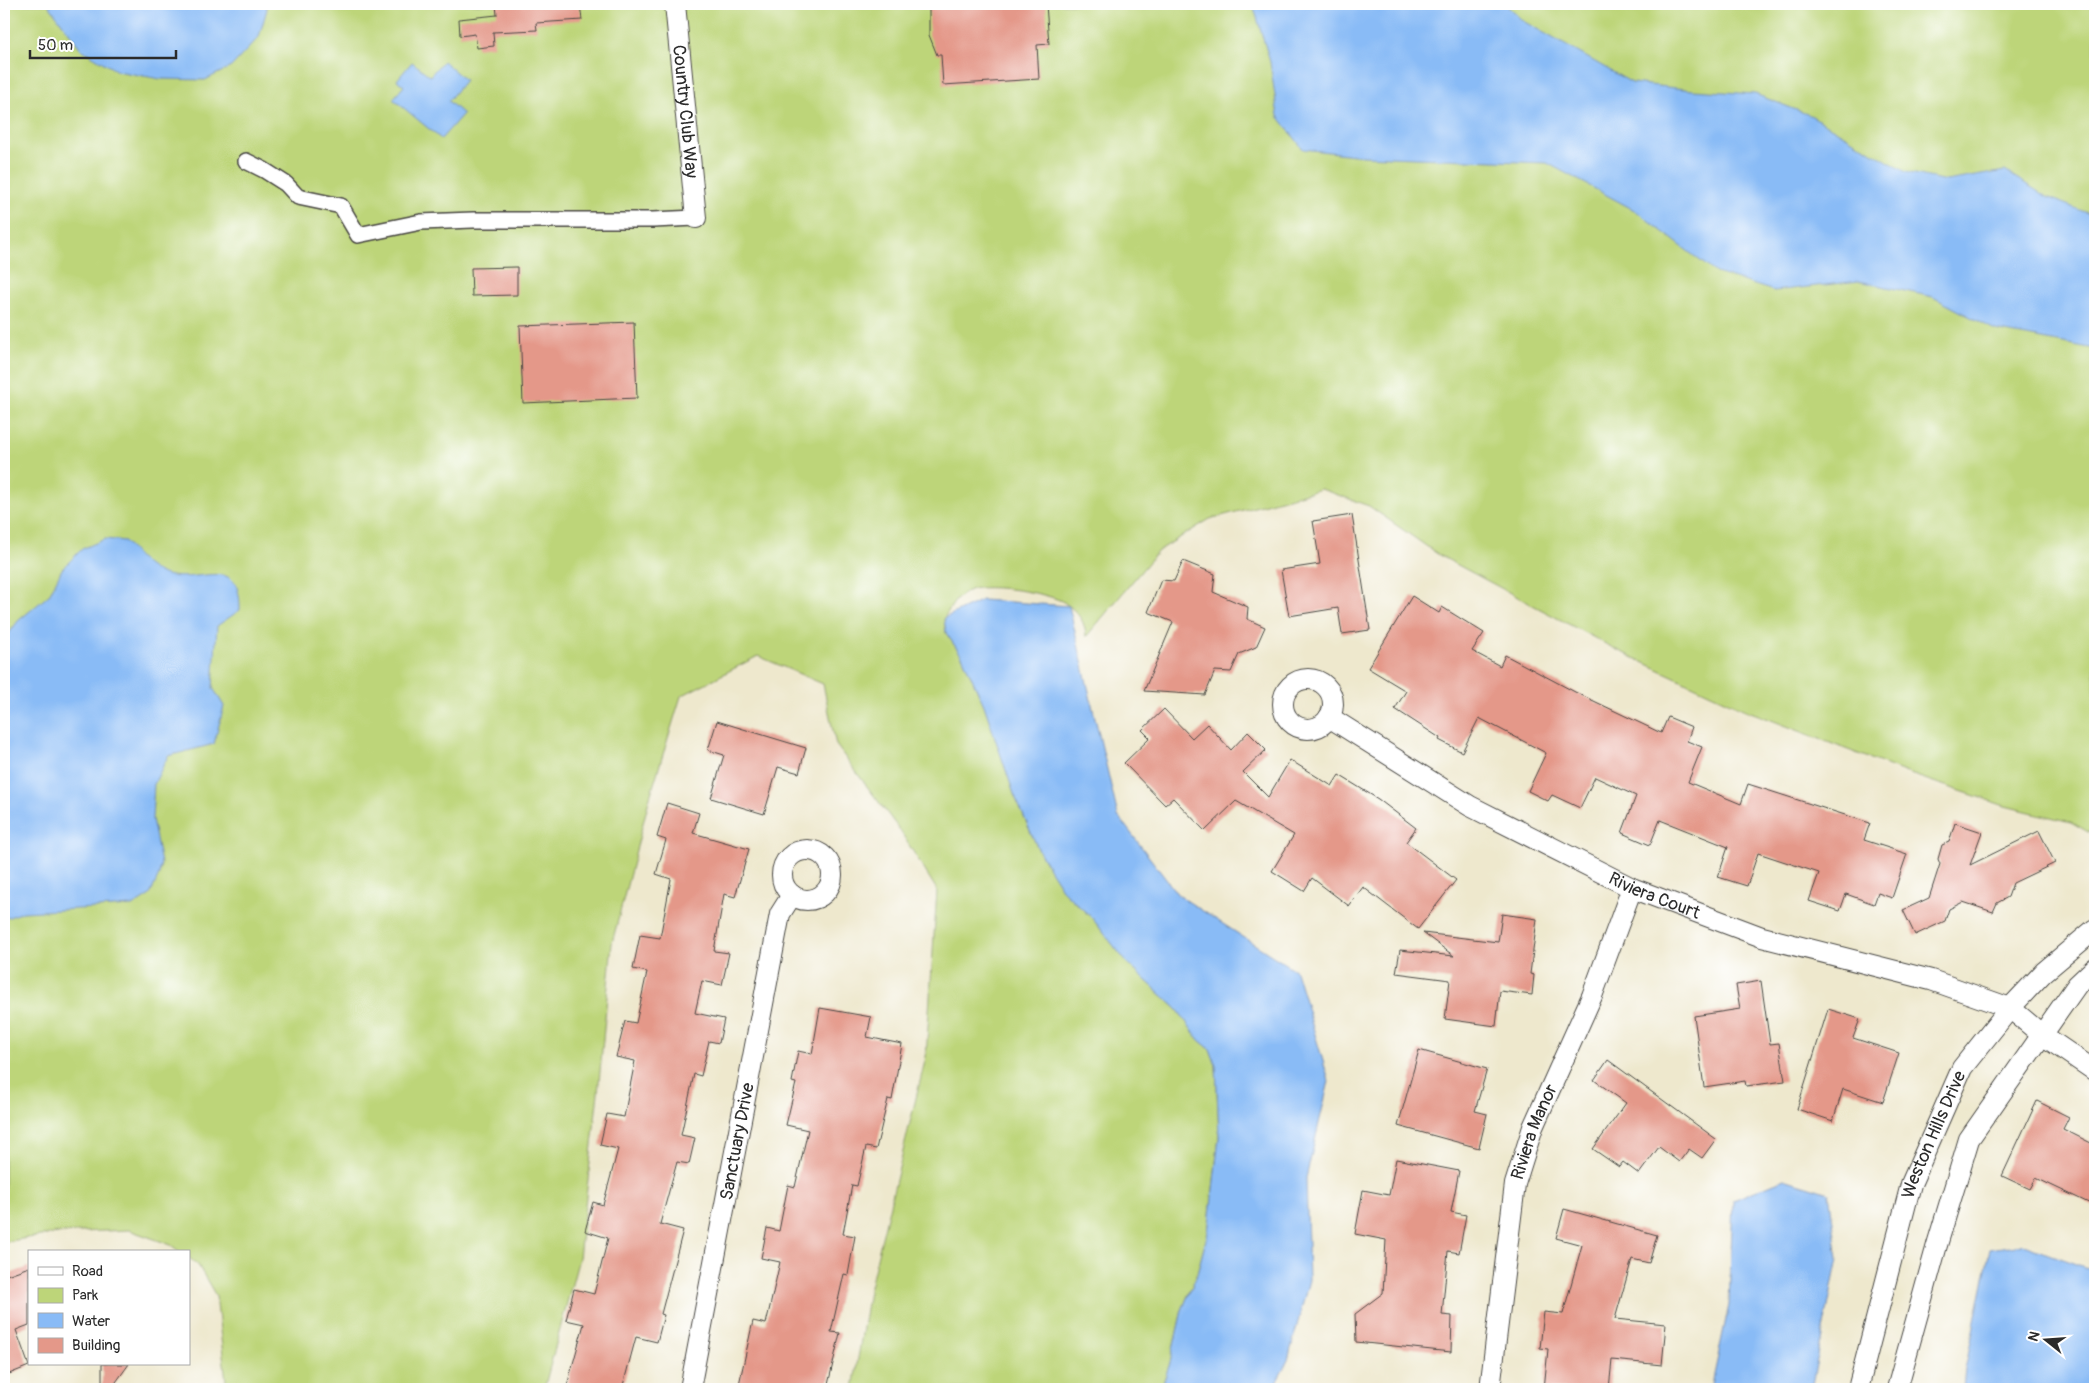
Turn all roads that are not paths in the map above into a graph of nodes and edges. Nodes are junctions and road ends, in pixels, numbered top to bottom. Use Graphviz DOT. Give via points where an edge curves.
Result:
graph roads {
  1 [pos="676,4"];
  2 [pos="246,161"];
  3 [pos="696,218"];
  4 [pos="1329,717"];
  5 [pos="1632,888"];
  6 [pos="792,895"];
  7 [pos="2095,929"];
  8 [pos="2095,968"];
  9 [pos="2010,1008"];
  10 [pos="2041,1034"];
  11 [pos="2095,1071"];
  12 [pos="690,1389"];
  13 [pos="1490,1389"];
  14 [pos="1858,1389"];
  15 [pos="1897,1389"];
  1 -- 3 [label="street, Country Club Way"];
  2 -- 3 [label="street" via="286,184 298,197 341,206 358,235 421,222"];
  4 -- 5 [label="street, Riviera Court" via="1470,806"];
  5 -- 9 [label="street, Riviera Court" via="1762,937 1931,980"];
  5 -- 13 [label="street, Riviera Manor" via="1592,996 1533,1127 1516,1184"];
  6 -- 12 [label="street, Sanctuary Drive" via="780,914"];
  7 -- 9 [label="street, Weston Hills Drive" via="2044,972"];
  8 -- 10 [label="street, Weston Hills Drive" via="2076,985"];
  9 -- 10 [label="street"];
  9 -- 14 [label="street, Weston Hills Drive" via="1962,1068 1911,1184"];
  10 -- 11 [label="street"];
  10 -- 15 [label="street, Weston Hills Drive" via="1969,1139"];
}
